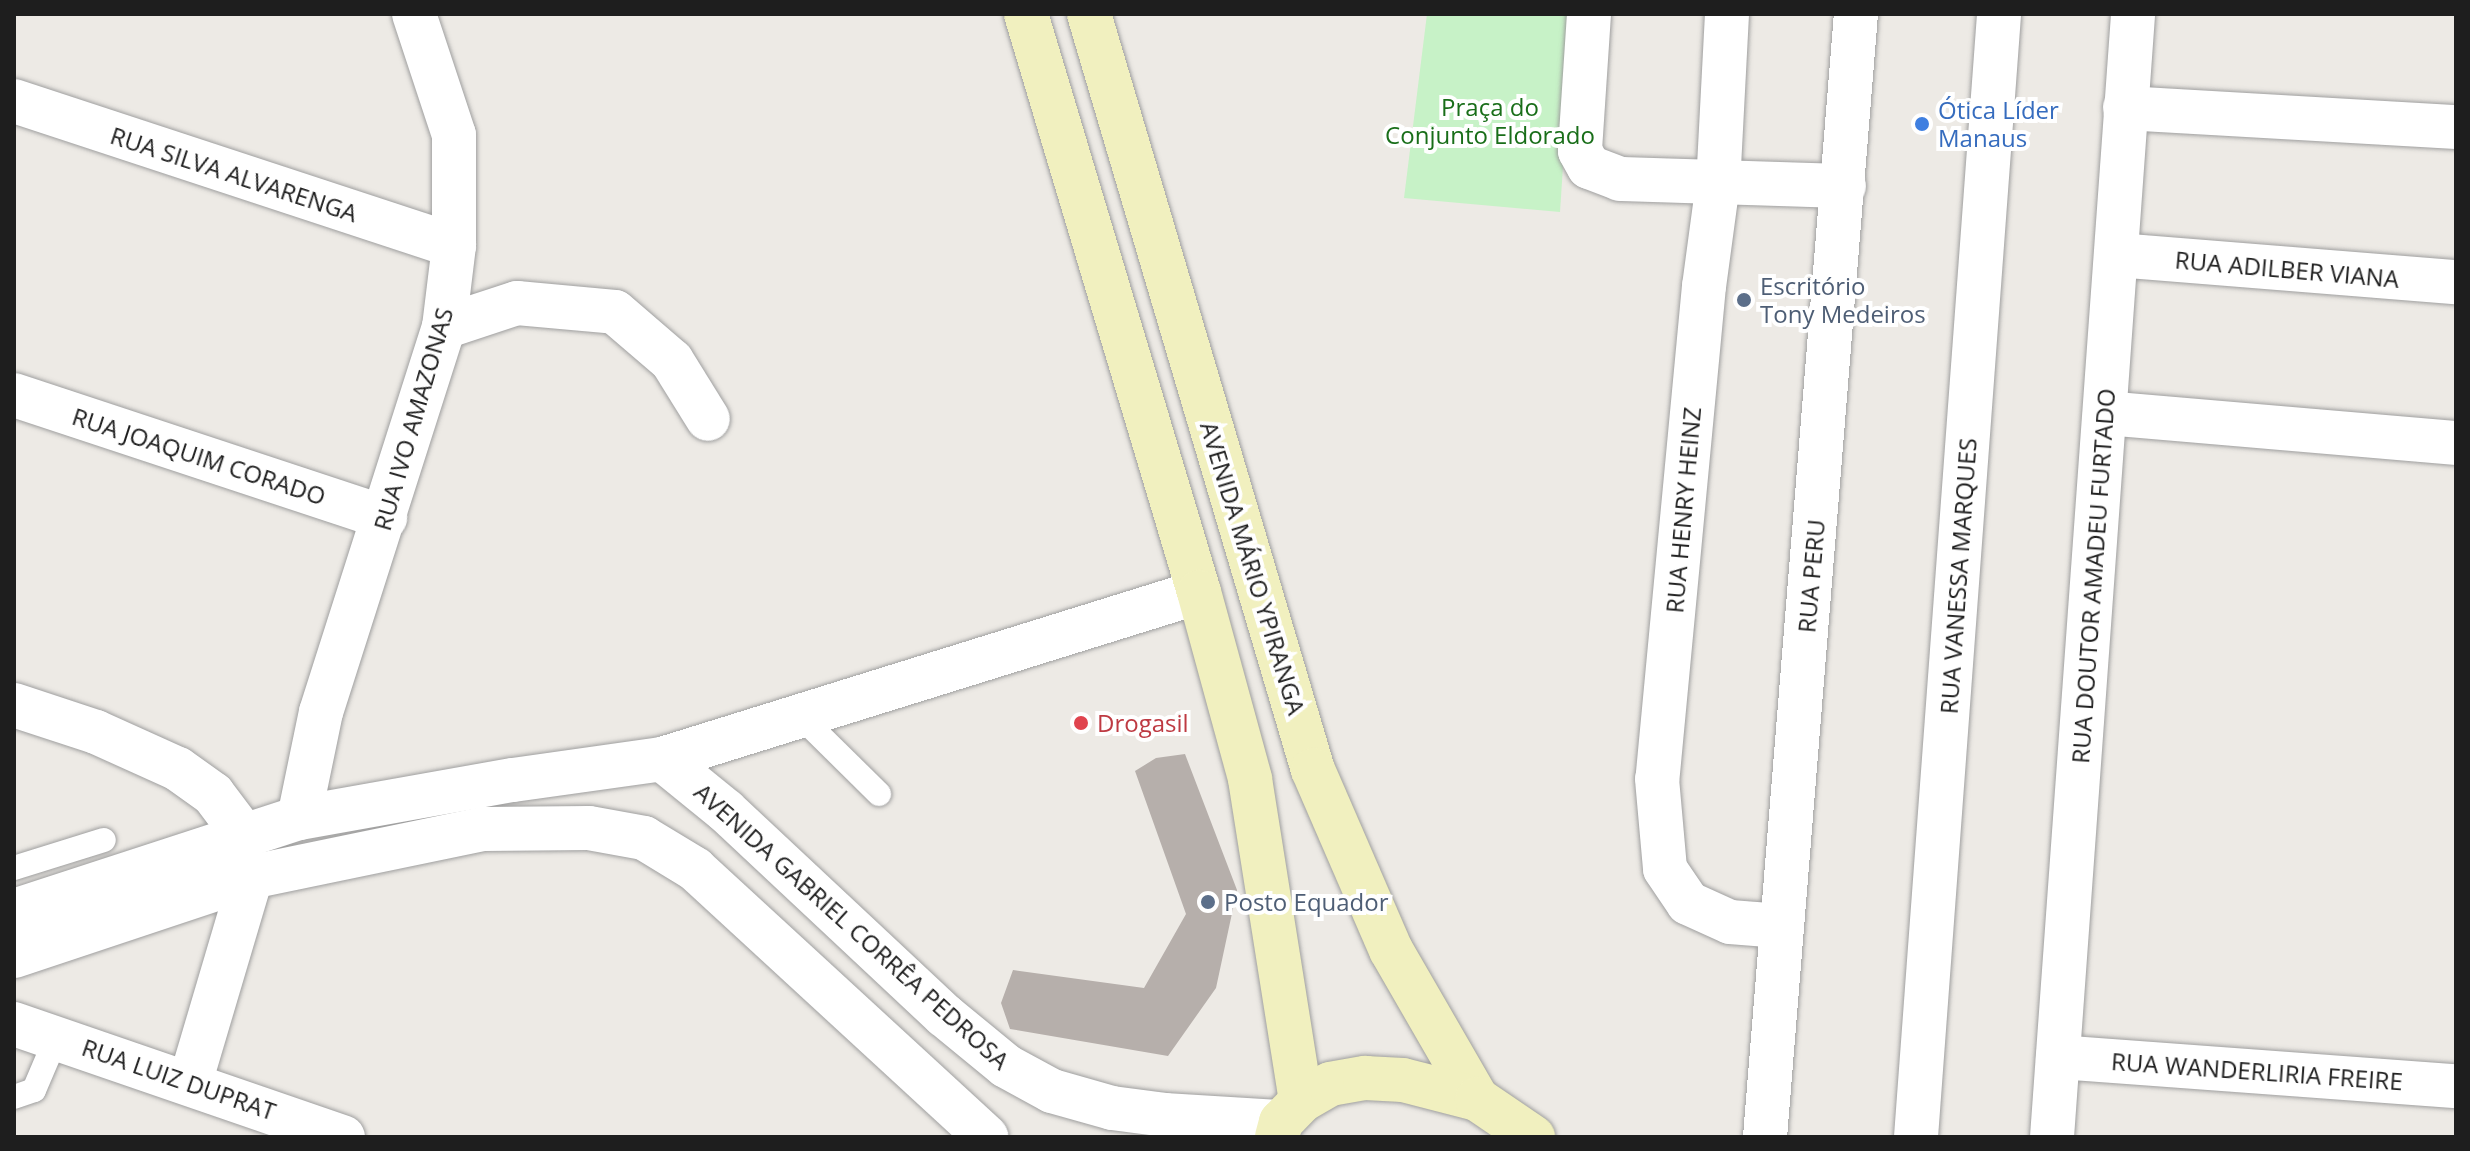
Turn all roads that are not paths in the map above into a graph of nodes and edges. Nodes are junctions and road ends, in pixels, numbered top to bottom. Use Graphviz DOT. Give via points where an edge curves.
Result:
graph roads {
  1 [pos="414,14"];
  2 [pos="1026,14"];
  3 [pos="1089,14"];
  4 [pos="1589,14"];
  5 [pos="1727,14"];
  6 [pos="1856,14"];
  7 [pos="1999,14"];
  8 [pos="2133,14"];
  9 [pos="14,101"];
  10 [pos="2125,108"];
  11 [pos="2456,127"];
  12 [pos="1718,183"];
  13 [pos="1844,186"];
  14 [pos="454,246"];
  15 [pos="2117,255"];
  16 [pos="2456,282"];
  17 [pos="444,327"];
  18 [pos="14,395"];
  19 [pos="2105,413"];
  20 [pos="708,419"];
  21 [pos="2456,443"];
  22 [pos="385,518"];
  23 [pos="1199,592"];
  24 [pos="14,705"];
  25 [pos="800,716"];
  26 [pos="662,759"];
  27 [pos="879,794"];
  28 [pos="299,818"];
  29 [pos="104,840"];
  30 [pos="247,856"];
  31 [pos="14,868"];
  32 [pos="14,911"];
  33 [pos="1781,926"];
  34 [pos="14,956"];
  35 [pos="14,1024"];
  36 [pos="57,1036"];
  37 [pos="2058,1057"];
  38 [pos="190,1083"];
  39 [pos="2456,1086"];
  40 [pos="14,1097"];
  41 [pos="1477,1099"];
  42 [pos="1286,1120"];
  43 [pos="343,1137"];
  44 [pos="986,1137"];
  45 [pos="1533,1137"];
  46 [pos="1765,1137"];
  47 [pos="1916,1137"];
  48 [pos="2052,1137"];
  1 -- 14 [label="street, RUA IVO AMAZONAS" via="454,135"];
  2 -- 23 [label="main road"];
  3 -- 41 [label="main road, AVENIDA MÁRIO YPIRANGA" via="1313,770 1391,950"];
  4 -- 12 [label="street" via="1580,151 1589,167 1620,179"];
  5 -- 12 [label="street, RUA HENRY HEINZ"];
  6 -- 13 [label="street, RUA PERU"];
  7 -- 47 [label="street, RUA VANESSA MARQUES"];
  8 -- 10 [label="street, RUA DOUTOR AMADEU FURTADO"];
  9 -- 14 [label="street, RUA SILVA ALVARENGA"];
  10 -- 11 [label="street"];
  10 -- 15 [label="street, RUA DOUTOR AMADEU FURTADO"];
  12 -- 13 [label="street"];
  12 -- 33 [label="street, RUA HENRY HEINZ" via="1657,779 1665,869 1688,903 1730,922"];
  13 -- 33 [label="street, RUA PERU"];
  14 -- 17 [label="street, RUA IVO AMAZONAS"];
  15 -- 16 [label="street, RUA ADILBER VIANA"];
  15 -- 19 [label="street, RUA DOUTOR AMADEU FURTADO"];
  17 -- 20 [label="street" via="517,303 615,312 672,361"];
  17 -- 22 [label="street, RUA IVO AMAZONAS"];
  18 -- 22 [label="street, RUA JOAQUIM CORADO"];
  19 -- 21 [label="street"];
  19 -- 37 [label="street, RUA DOUTOR AMADEU FURTADO"];
  22 -- 28 [label="street, RUA IVO AMAZONAS" via="321,712"];
  23 -- 25 [label="street, AVENIDA GABRIEL CORRÊA PEDROSA"];
  23 -- 42 [label="main road" via="1250,779"];
  24 -- 30 [label="street" via="96,732 178,769 213,794"];
  25 -- 26 [label="street, AVENIDA GABRIEL CORRÊA PEDROSA"];
  25 -- 27 [label="lane"];
  26 -- 28 [label="street, AVENIDA GABRIEL CORRÊA PEDROSA"];
  26 -- 42 [label="street, AVENIDA GABRIEL CORRÊA PEDROSA" via="1006,1066 1052,1091 1112,1108"];
  28 -- 30 [label="street, AVENIDA GABRIEL CORRÊA PEDROSA"];
  29 -- 31 [label="lane"];
  30 -- 32 [label="street, AVENIDA GABRIEL CORRÊA PEDROSA"];
  30 -- 34 [label="street, AVENIDA GABRIEL CORRÊA PEDROSA"];
  30 -- 38 [label="street"];
  30 -- 44 [label="street, AVENIDA GABRIEL CORRÊA PEDROSA" via="483,829 589,828 644,838 695,869"];
  33 -- 46 [label="street, RUA PERU"];
  35 -- 36 [label="street, RUA LUIZ DUPRAT"];
  36 -- 38 [label="street, RUA LUIZ DUPRAT"];
  36 -- 40 [label="lane" via="34,1090"];
  37 -- 39 [label="street, RUA WANDERLIRIA FREIRE"];
  37 -- 48 [label="street, RUA DOUTOR AMADEU FURTADO"];
  38 -- 43 [label="street, RUA LUIZ DUPRAT"];
  41 -- 42 [label="main road" via="1403,1080 1365,1078 1330,1084"];
  41 -- 45 [label="main road"];
}
